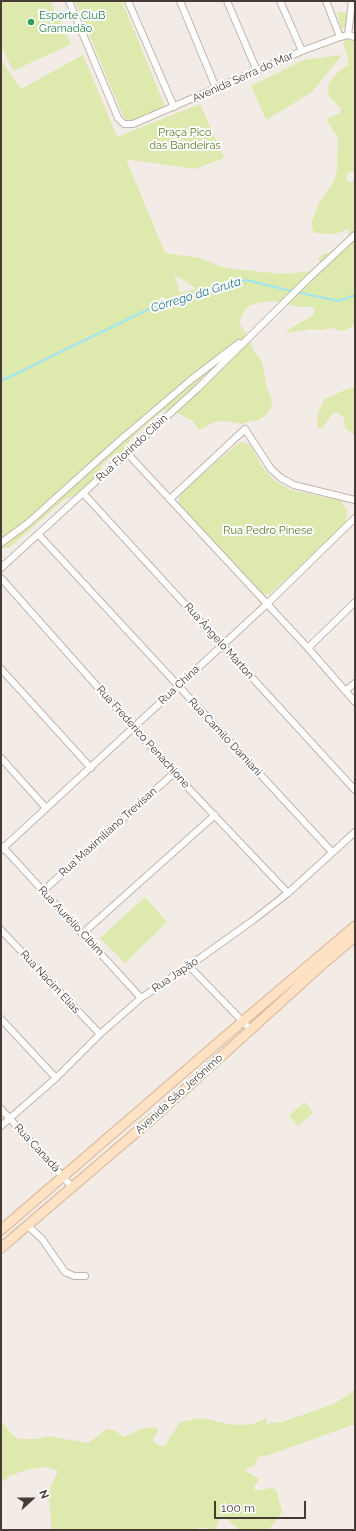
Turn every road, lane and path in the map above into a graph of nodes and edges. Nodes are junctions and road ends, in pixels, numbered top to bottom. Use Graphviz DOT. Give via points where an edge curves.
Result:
graph roads {
  1 [pos="69,1"];
  2 [pos="128,1"];
  3 [pos="180,1"];
  4 [pos="227,1"];
  5 [pos="280,1"];
  6 [pos="326,1"];
  7 [pos="352,1"];
  8 [pos="352,36"];
  9 [pos="340,37"];
  10 [pos="302,51"];
  11 [pos="257,71"];
  12 [pos="216,88"];
  13 [pos="174,107"];
  14 [pos="355,235"];
  15 [pos="261,327"];
  16 [pos="127,453"];
  17 [pos="83,493"];
  18 [pos="170,499"];
  19 [pos="355,500"];
  20 [pos="355,518"];
  21 [pos="38,534"];
  22 [pos="1,543"];
  23 [pos="1,568"];
  24 [pos="1,578"];
  25 [pos="355,602"];
  26 [pos="267,604"];
  27 [pos="222,645"];
  28 [pos="308,648"];
  29 [pos="1,669"];
  30 [pos="355,683"];
  31 [pos="178,686"];
  32 [pos="346,691"];
  33 [pos="355,702"];
  34 [pos="134,728"];
  35 [pos="1,758"];
  36 [pos="91,768"];
  37 [pos="174,773"];
  38 [pos="355,790"];
  39 [pos="46,808"];
  40 [pos="215,815"];
  41 [pos="355,832"];
  42 [pos="2,848"];
  43 [pos="332,852"];
  44 [pos="43,891"];
  45 [pos="288,893"];
  46 [pos="355,926"];
  47 [pos="1,930"];
  48 [pos="83,933"];
  49 [pos="355,937"];
  50 [pos="189,966"];
  51 [pos="142,998"];
  52 [pos="1,1019"];
  53 [pos="244,1021"];
  54 [pos="250,1029"];
  55 [pos="100,1034"];
  56 [pos="56,1078"];
  57 [pos="1,1109"];
  58 [pos="9,1119"];
  59 [pos="1,1126"];
  60 [pos="63,1177"];
  61 [pos="72,1187"];
  62 [pos="27,1225"];
  63 [pos="1,1230"];
  64 [pos="1,1248"];
  65 [pos="85,1276"];
  1 -- 13 [label="street, Avenida Serra do Mar" via="118,118 124,124 133,124"];
  2 -- 13 [label="street"];
  3 -- 12 [label="street"];
  4 -- 11 [label="street"];
  5 -- 10 [label="street"];
  6 -- 9 [label="street"];
  7 -- 8 [label="street"];
  8 -- 9 [label="street, Avenida Serra do Mar"];
  9 -- 10 [label="street, Avenida Serra do Mar"];
  10 -- 11 [label="street, Avenida Serra do Mar"];
  11 -- 12 [label="street, Avenida Serra do Mar"];
  12 -- 13 [label="street, Avenida Serra do Mar"];
  14 -- 15 [label="street, Rua Florindo Cibin"];
  15 -- 16 [label="street, Rua Florindo Cibin"];
  15 -- 22 [label="street, Rua Florindo Cibin" via="192,379 28,523"];
  16 -- 17 [label="street, Rua Florindo Cibin"];
  16 -- 18 [label="street"];
  17 -- 21 [label="street, Rua Florindo Cibin"];
  17 -- 27 [label="street, Rua Ângelo Marton"];
  18 -- 19 [label="street" via="245,429 271,469 281,478 294,485"];
  18 -- 26 [label="street"];
  20 -- 26 [label="street, Rua China"];
  21 -- 23 [label="street, Rua Florindo Cibin"];
  21 -- 31 [label="street, Rua Camilo Damiani"];
  24 -- 34 [label="street, Rua Frederico Penachione"];
  25 -- 28 [label="street"];
  26 -- 27 [label="street, Rua China"];
  26 -- 28 [label="street"];
  27 -- 31 [label="street, Rua China"];
  27 -- 38 [label="street, Rua Ângelo Marton"];
  28 -- 32 [label="street"];
  29 -- 36 [label="street"];
  30 -- 32 [label="street"];
  31 -- 34 [label="street, Rua China"];
  31 -- 43 [label="street, Rua Camilo Damiani"];
  32 -- 33 [label="street"];
  34 -- 36 [label="street, Rua China"];
  34 -- 37 [label="street, Rua Frederico Penachione"];
  35 -- 39 [label="street"];
  36 -- 39 [label="street, Rua China"];
  37 -- 40 [label="street, Rua Frederico Penachione"];
  37 -- 44 [label="street, Rua Maximiliano Trevisan"];
  39 -- 42 [label="street, Rua China"];
  40 -- 45 [label="street, Rua Frederico Penachione"];
  40 -- 48 [label="street"];
  41 -- 43 [label="street, Rua Japão"];
  42 -- 44 [label="street, Rua Aurélio Cibim"];
  43 -- 45 [label="street, Rua Japão"];
  44 -- 48 [label="street, Rua Aurélio Cibim"];
  45 -- 50 [label="street, Rua Japão"];
  46 -- 53 [label="street, Avenida São Jerônimo"];
  47 -- 55 [label="street, Rua Nacim Elias"];
  48 -- 51 [label="street, Rua Aurélio Cibim"];
  49 -- 54 [label="street, Avenida São Jerônimo"];
  50 -- 51 [label="street, Rua Japão"];
  50 -- 53 [label="street"];
  51 -- 55 [label="street, Rua Japão"];
  52 -- 56 [label="street"];
  53 -- 54 [label="street"];
  53 -- 60 [label="street, Avenida São Jerônimo"];
  54 -- 61 [label="street, Avenida São Jerônimo" via="160,1112"];
  55 -- 56 [label="street, Rua Japão"];
  56 -- 58 [label="street, Rua Japão"];
  57 -- 58 [label="street, Rua Canadá"];
  58 -- 59 [label="street, Rua Japão"];
  58 -- 60 [label="street, Rua Canadá"];
  60 -- 61 [label="street, Rua Canadá"];
  60 -- 63 [label="street, Avenida São Jerônimo"];
  61 -- 62 [label="street, Avenida São Jerônimo"];
  62 -- 64 [label="street, Avenida São Jerônimo"];
  62 -- 65 [label="street" via="42,1239 65,1272 74,1276"];
}
